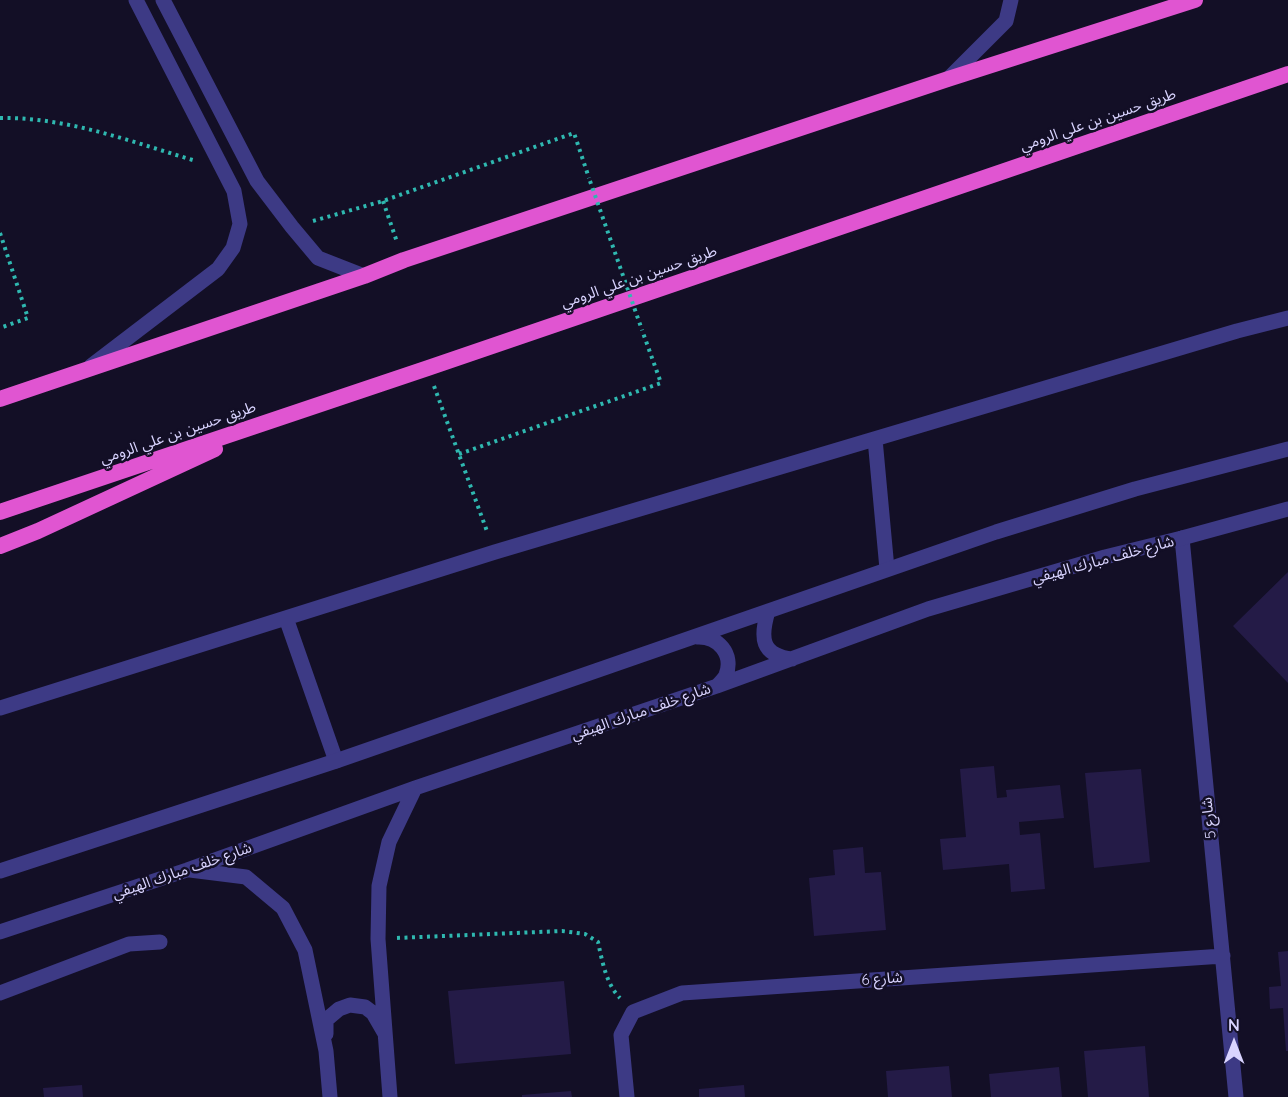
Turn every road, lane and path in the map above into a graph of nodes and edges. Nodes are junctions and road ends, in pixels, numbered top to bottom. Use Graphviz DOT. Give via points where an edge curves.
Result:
graph roads {
  1 [pos="136,0"];
  2 [pos="163,0"];
  3 [pos="1011,0"];
  4 [pos="1182,1"];
  5 [pos="1288,75"];
  6 [pos="948,79"];
  7 [pos="0,118"];
  8 [pos="223,169"];
  9 [pos="383,201"];
  10 [pos="292,227"];
  11 [pos="0,234"];
  12 [pos="404,260"];
  13 [pos="364,276"];
  14 [pos="1288,318"];
  15 [pos="0,328"];
  16 [pos="428,368"];
  17 [pos="85,371"];
  18 [pos="0,399"];
  19 [pos="298,411"];
  20 [pos="874,439"];
  21 [pos="1288,449"];
  22 [pos="459,454"];
  23 [pos="1288,509"];
  24 [pos="0,512"];
  25 [pos="1182,538"];
  26 [pos="0,546"];
  27 [pos="495,552"];
  28 [pos="887,569"];
  29 [pos="768,611"];
  30 [pos="286,618"];
  31 [pos="693,637"];
  32 [pos="792,659"];
  33 [pos="717,686"];
  34 [pos="0,708"];
  35 [pos="336,761"];
  36 [pos="415,788"];
  37 [pos="187,870"];
  38 [pos="0,871"];
  39 [pos="0,932"];
  40 [pos="378,939"];
  41 [pos="160,942"];
  42 [pos="1222,956"];
  43 [pos="0,993"];
  44 [pos="633,1012"];
  45 [pos="386,1035"];
  46 [pos="326,1051"];
  47 [pos="330,1097"];
  48 [pos="390,1097"];
  49 [pos="627,1097"];
  50 [pos="1236,1097"];
  1 -- 8 [label="street"];
  2 -- 10 [label="street" via="257,181"];
  3 -- 6 [label="street" via="1006,21"];
  4 -- 6 [label="highway"];
  5 -- 16 [label="highway, طريق حسين بن علي الرومي"];
  6 -- 12 [label="highway"];
  7 -- 8 [label="path" via="77,126"];
  8 -- 17 [label="street" via="234,191 240,224 233,248 218,269"];
  9 -- 10 [label="path"];
  9 -- 12 [label="path"];
  9 -- 22 [label="path, bridge" via="574,133 661,383"];
  10 -- 13 [label="street" via="318,258"];
  11 -- 15 [label="path" via="28,318"];
  12 -- 13 [label="highway"];
  13 -- 17 [label="highway"];
  14 -- 20 [label="street"];
  16 -- 19 [label="highway, طريق حسين بن علي الرومي"];
  16 -- 22 [label="path"];
  17 -- 18 [label="highway"];
  19 -- 24 [label="highway, طريق حسين بن علي الرومي"];
  19 -- 26 [label="highway"];
  20 -- 27 [label="street"];
  20 -- 28 [label="street"];
  21 -- 28 [label="street" via="1135,489"];
  22 -- 27 [label="path"];
  23 -- 25 [label="street, شارع خلف مبارك الهيفي"];
  25 -- 32 [label="street, شارع خلف مبارك الهيفي" via="928,609"];
  25 -- 42 [label="street, شارع 5"];
  27 -- 30 [label="street"];
  28 -- 29 [label="street"];
  29 -- 31 [label="street"];
  29 -- 32 [label="street" via="763,638 768,650 779,658"];
  30 -- 34 [label="street"];
  30 -- 35 [label="street"];
  31 -- 33 [label="street" via="717,642 726,652 726,676"];
  31 -- 35 [label="street"];
  32 -- 33 [label="street, شارع خلف مبارك الهيفي"];
  33 -- 36 [label="street, شارع خلف مبارك الهيفي"];
  35 -- 38 [label="street"];
  36 -- 37 [label="street, شارع خلف مبارك الهيفي"];
  36 -- 40 [label="street" via="389,842 379,886"];
  37 -- 39 [label="street, شارع خلف مبارك الهيفي"];
  37 -- 46 [label="street" via="246,877 283,908 305,950"];
  40 -- 44 [label="path" via="562,931 585,934 598,942 615,993"];
  40 -- 45 [label="street"];
  41 -- 43 [label="street" via="129,944"];
  42 -- 44 [label="street, شارع 6" via="682,993"];
  42 -- 50 [label="street, شارع 5"];
  44 -- 49 [label="street" via="621,1035"];
  45 -- 46 [label="street" via="373,1013 365,1007 350,1005 326,1020"];
  45 -- 48 [label="street"];
  46 -- 47 [label="street"];
}
